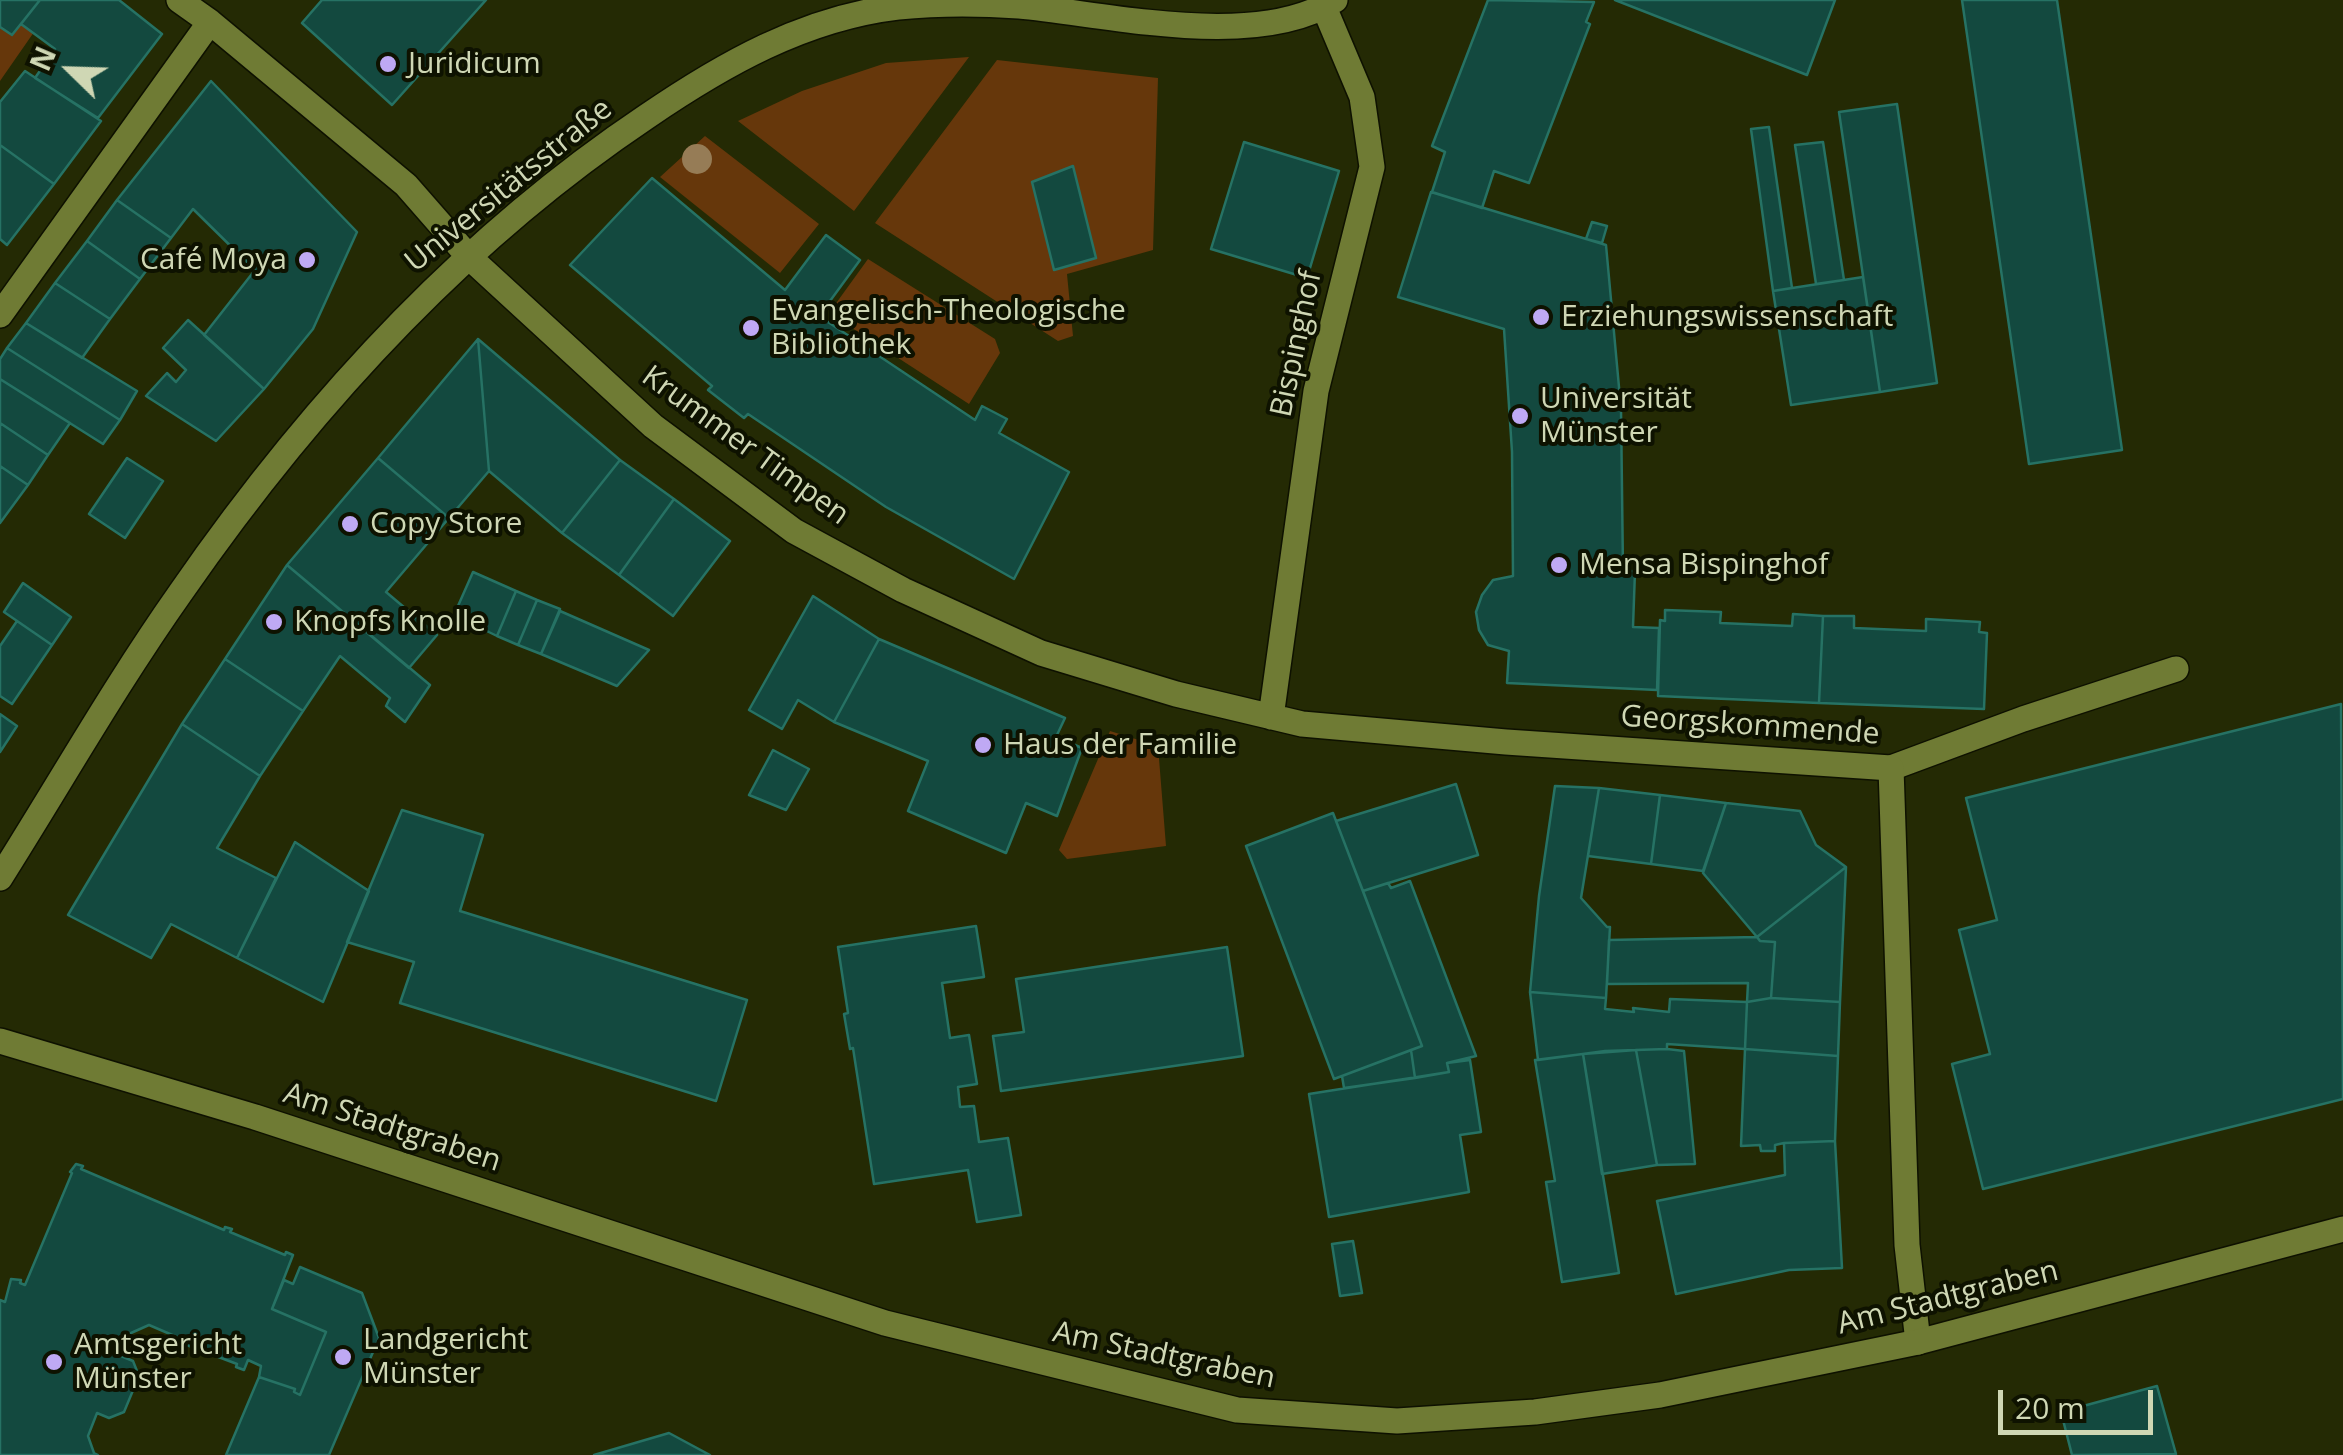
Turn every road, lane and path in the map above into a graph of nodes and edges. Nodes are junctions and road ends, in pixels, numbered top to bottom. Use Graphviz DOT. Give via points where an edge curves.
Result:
graph roads {
  1 [pos="178,0"];
  2 [pos="1329,4"];
  3 [pos="210,22"];
  4 [pos="469,257"];
  5 [pos="0,315"];
  6 [pos="2176,670"];
  7 [pos="1271,717"];
  8 [pos="1892,768"];
  9 [pos="0,878"];
  10 [pos="0,1042"];
  11 [pos="2343,1230"];
  12 [pos="1918,1342"];
  1 -- 3 [label="street, Krummer Timpen"];
  2 -- 4 [label="street, Universitätsstraße" via="1274,22 1215,27 936,3 874,10 806,29 757,49 594,151"];
  2 -- 7 [label="street, Bispinghof" via="1362,97 1372,167 1316,390"];
  3 -- 4 [label="street, Krummer Timpen" via="406,185"];
  3 -- 5 [label="street"];
  4 -- 7 [label="street, Krummer Timpen" via="654,426 794,531 903,590 1042,652"];
  4 -- 9 [label="street, Universitätsstraße" via="338,392 204,560"];
  6 -- 8 [label="street"];
  7 -- 8 [label="street, Georgskommende" via="1487,740"];
  8 -- 12 [label="street, Georgskommende" via="1907,1245"];
  10 -- 12 [label="street, Am Stadtgraben" via="255,1117 886,1324 1237,1410 1397,1421 1535,1412 1660,1396"];
  11 -- 12 [label="street, Am Stadtgraben"];
}
